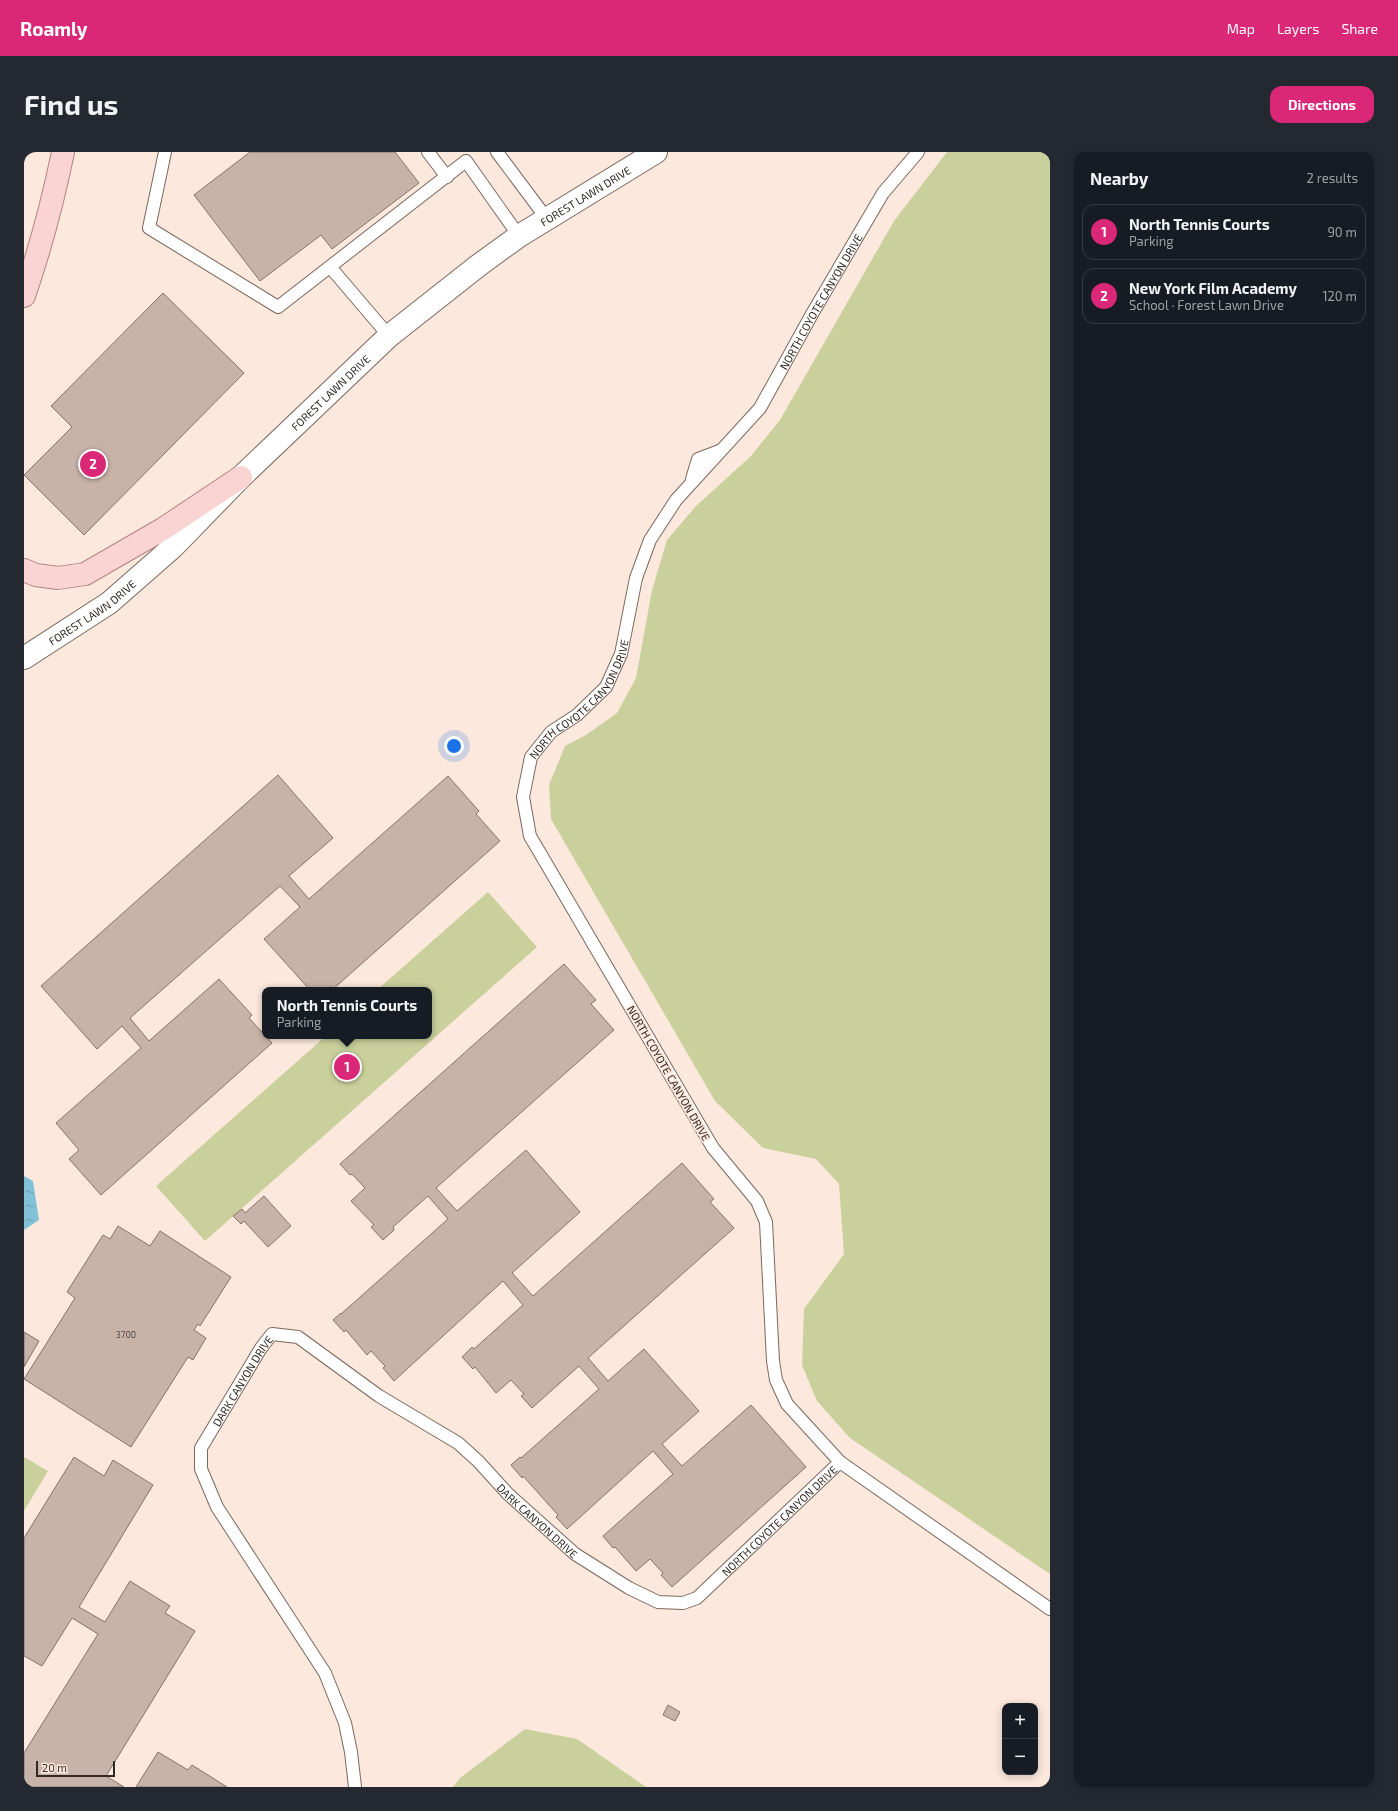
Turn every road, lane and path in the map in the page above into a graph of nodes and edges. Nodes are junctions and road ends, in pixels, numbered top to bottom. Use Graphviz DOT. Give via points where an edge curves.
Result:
graph roads {
  1 [pos="63,152"];
  2 [pos="165,152"];
  3 [pos="428,152"];
  4 [pos="497,152"];
  5 [pos="656,152"];
  6 [pos="918,152"];
  7 [pos="447,177"];
  8 [pos="547,219"];
  9 [pos="519,236"];
  10 [pos="332,268"];
  11 [pos="24,296"];
  12 [pos="389,336"];
  13 [pos="241,477"];
  14 [pos="24,570"];
  15 [pos="24,658"];
  16 [pos="840,1462"];
  17 [pos="658,1602"];
  18 [pos="1050,1609"];
  19 [pos="355,1787"];
  1 -- 11 [label="main road" via="54,198"];
  2 -- 10 [label="lane" via="149,228 278,308"];
  3 -- 7 [label="lane"];
  4 -- 8 [label="lane"];
  5 -- 8 [label="street, FOREST LAWN DRIVE"];
  6 -- 16 [label="lane, NORTH COYOTE CANYON DRIVE" via="883,193 760,408 722,450 698,459 690,484 676,500 650,540 636,578 621,654 606,687 577,715 551,732 531,757 523,797 530,836 713,1148 757,1201 766,1222 776,1380 787,1404"];
  7 -- 9 [label="lane" via="466,161"];
  7 -- 10 [label="lane"];
  8 -- 9 [label="street, FOREST LAWN DRIVE"];
  9 -- 12 [label="street, FOREST LAWN DRIVE"];
  10 -- 12 [label="lane"];
  12 -- 13 [label="street, FOREST LAWN DRIVE"];
  13 -- 14 [label="main road" via="162,529 85,574 58,578 36,575"];
  13 -- 15 [label="street, FOREST LAWN DRIVE" via="173,546 109,603"];
  16 -- 17 [label="lane, NORTH COYOTE CANYON DRIVE" via="697,1598 683,1603"];
  16 -- 18 [label="lane"];
  17 -- 19 [label="lane, DARK CANYON DRIVE" via="629,1588 574,1554 508,1494 458,1443 379,1396 298,1336 272,1334 201,1448 201,1469 217,1507 325,1673 345,1723"];
}
